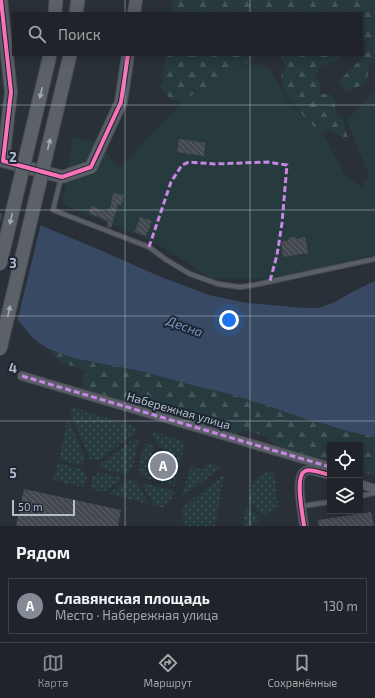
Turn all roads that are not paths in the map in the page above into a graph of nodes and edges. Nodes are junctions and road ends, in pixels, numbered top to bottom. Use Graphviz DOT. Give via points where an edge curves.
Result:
graph roads {
  1 [pos="1,0"];
  2 [pos="56,0"];
  3 [pos="78,0"];
  4 [pos="136,0"];
  5 [pos="55,12"];
  6 [pos="76,12"];
  7 [pos="134,12"];
  8 [pos="50,56"];
  9 [pos="70,56"];
  10 [pos="128,56"];
  11 [pos="1,161"];
  12 [pos="62,177"];
  13 [pos="375,258"];
  14 [pos="0,264"];
  15 [pos="0,349"];
  16 [pos="22,376"];
  17 [pos="327,465"];
  18 [pos="327,475"];
  19 [pos="363,483"];
  20 [pos="375,489"];
  21 [pos="375,493"];
  22 [pos="363,495"];
  23 [pos="327,502"];
  24 [pos="301,506"];
  25 [pos="304,526"];
  1 -- 11 [label="street" via="11,92"];
  2 -- 5 [label="main road"];
  3 -- 6 [label="main road"];
  4 -- 7 [label="street"];
  8 -- 14 [label="main road, one-way, bridge"];
  15 -- 9 [label="main road, one-way, bridge"];
  10 -- 12 [label="street" via="120,102 91,167"];
  11 -- 12 [label="street"];
  12 -- 13 [label="lane" via="53,210 149,247 190,274 218,284 240,287 254,285"];
  16 -- 17 [label="street, Набережная улица"];
  18 -- 24 [label="street" via="310,470 301,475"];
  19 -- 20 [label="street"];
  21 -- 22 [label="lane"];
  23 -- 24 [label="lane"];
  24 -- 25 [label="street"];
}
